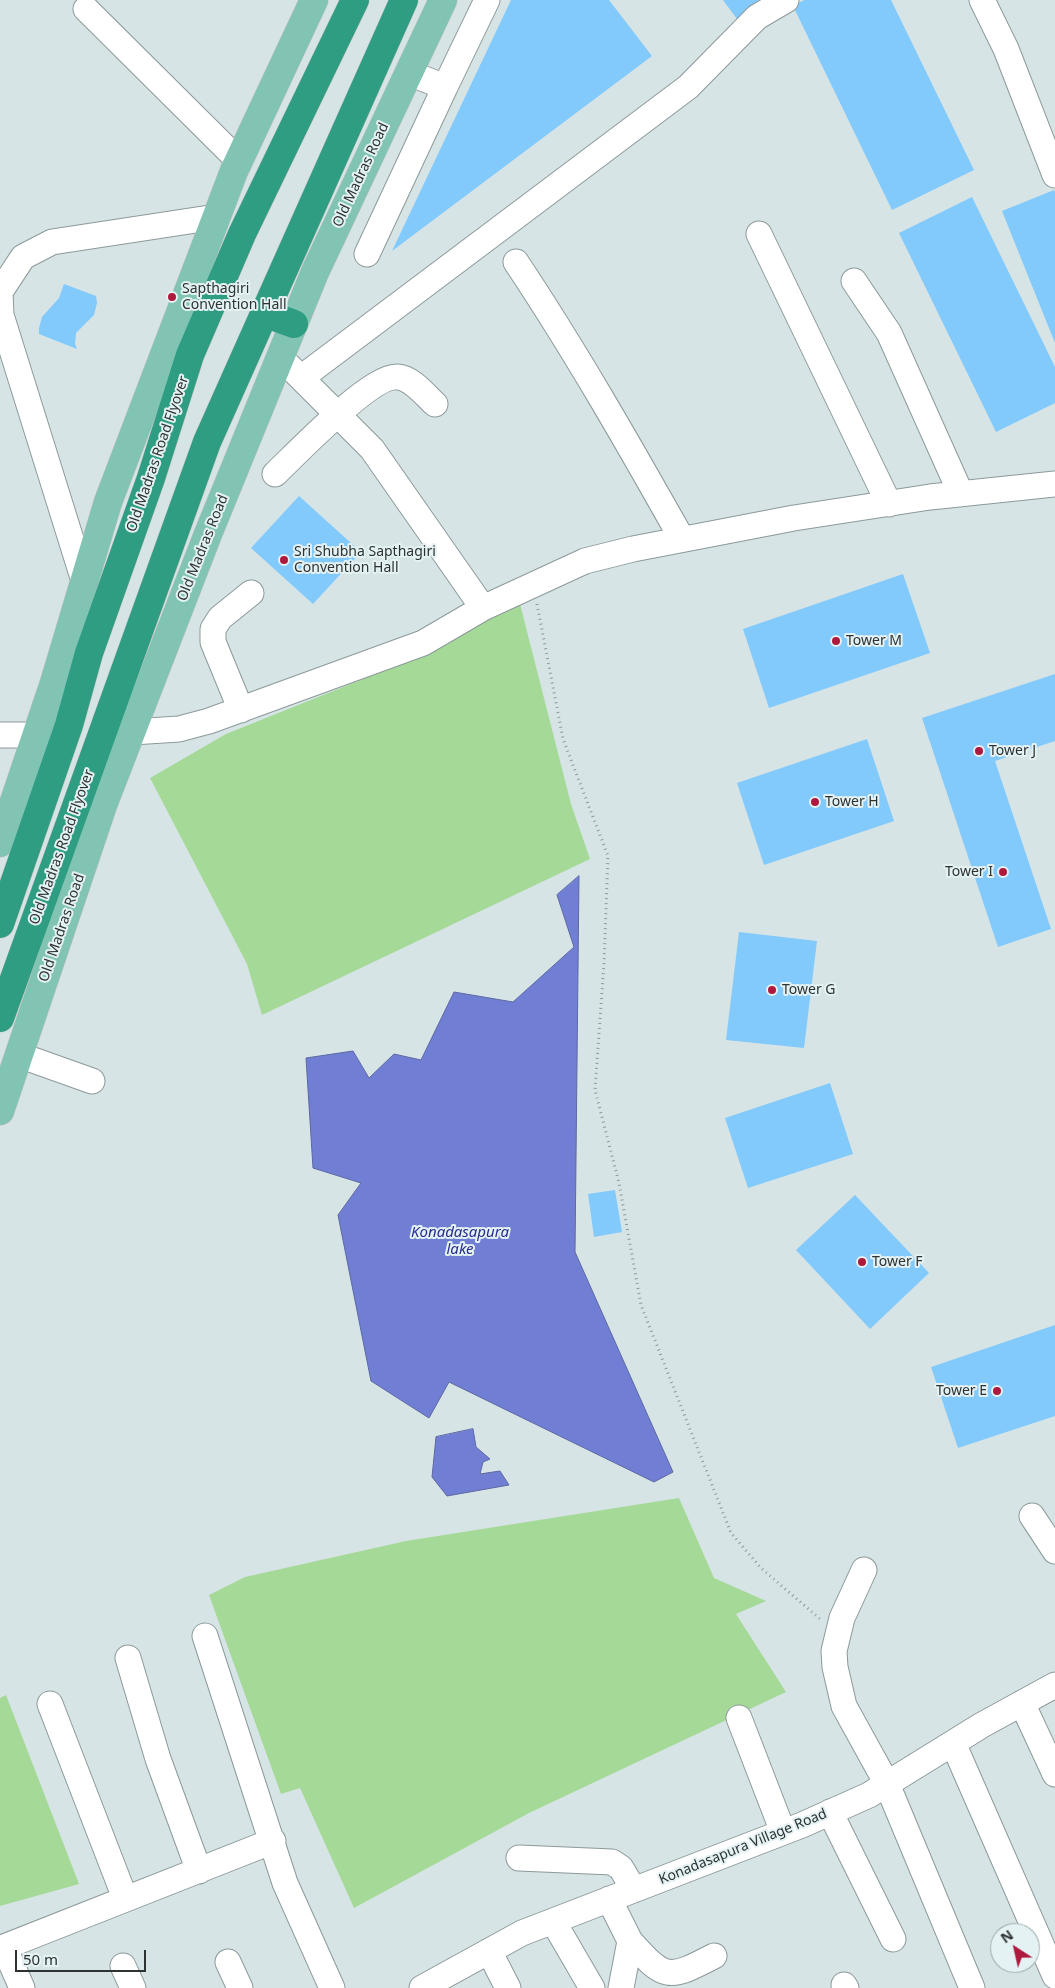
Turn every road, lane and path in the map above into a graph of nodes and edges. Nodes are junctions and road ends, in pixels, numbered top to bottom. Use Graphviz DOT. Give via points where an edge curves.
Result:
graph roads {
  1 [pos="314,0"];
  2 [pos="355,0"];
  3 [pos="404,0"];
  4 [pos="443,0"];
  5 [pos="487,0"];
  6 [pos="786,0"];
  7 [pos="982,0"];
  8 [pos="86,9"];
  9 [pos="409,73"];
  10 [pos="445,87"];
  11 [pos="239,161"];
  12 [pos="1055,175"];
  13 [pos="216,217"];
  14 [pos="759,234"];
  15 [pos="367,254"];
  16 [pos="516,262"];
  17 [pos="854,281"];
  18 [pos="264,313"];
  19 [pos="294,324"];
  20 [pos="280,357"];
  21 [pos="301,378"];
  22 [pos="435,404"];
  23 [pos="337,413"];
  24 [pos="275,474"];
  25 [pos="1055,484"];
  26 [pos="961,494"];
  27 [pos="889,504"];
  28 [pos="682,539"];
  29 [pos="84,581"];
  30 [pos="533,584"];
  31 [pos="251,593"];
  32 [pos="483,608"];
  33 [pos="241,710"];
  34 [pos="132,732"];
  35 [pos="0,735"];
  36 [pos="36,735"];
  37 [pos="0,843"];
  38 [pos="0,924"];
  39 [pos="0,1018"];
  40 [pos="19,1055"];
  41 [pos="92,1081"];
  42 [pos="0,1111"];
  43 [pos="1032,1516"];
  44 [pos="1055,1551"];
  45 [pos="864,1570"];
  46 [pos="838,1634"];
  47 [pos="205,1636"];
  48 [pos="128,1658"];
  49 [pos="1055,1685"];
  50 [pos="1022,1703"];
  51 [pos="50,1704"];
  52 [pos="739,1718"];
  53 [pos="954,1743"];
  54 [pos="1055,1774"];
  55 [pos="887,1784"];
  56 [pos="830,1812"];
  57 [pos="783,1832"];
  58 [pos="273,1841"];
  59 [pos="519,1858"];
  60 [pos="199,1871"];
  61 [pos="634,1890"];
  62 [pos="125,1898"];
  63 [pos="609,1899"];
  64 [pos="554,1921"];
  65 [pos="893,1939"];
  66 [pos="630,1941"];
  67 [pos="489,1951"];
  68 [pos="714,1956"];
  69 [pos="228,1962"];
  70 [pos="1055,1976"];
  71 [pos="22,1988"];
  72 [pos="240,1988"];
  73 [pos="332,1988"];
  74 [pos="422,1988"];
  75 [pos="508,1988"];
  76 [pos="592,1988"];
  77 [pos="621,1988"];
  78 [pos="972,1988"];
  1 -- 11 [label="main road"];
  2 -- 38 [label="highway, Old Madras Road Flyover" via="242,234 190,356"];
  3 -- 18 [label="highway"];
  4 -- 9 [label="main road, Old Madras Road"];
  5 -- 10 [label="street"];
  6 -- 21 [label="street" via="757,18 688,87"];
  7 -- 12 [label="street" via="1006,49"];
  8 -- 11 [label="street"];
  9 -- 10 [label="street"];
  9 -- 19 [label="main road, Old Madras Road"];
  10 -- 15 [label="street"];
  11 -- 13 [label="main road"];
  13 -- 29 [label="main road" via="108,502"];
  13 -- 29 [label="street" via="52,242 23,257 0,292 2,315"];
  14 -- 27 [label="street"];
  16 -- 28 [label="street" via="616,421"];
  17 -- 26 [label="street" via="889,333"];
  18 -- 19 [label="highway"];
  18 -- 39 [label="highway, Old Madras Road Flyover" via="207,442"];
  19 -- 20 [label="main road, Old Madras Road"];
  20 -- 21 [label="street"];
  20 -- 34 [label="main road, Old Madras Road"];
  21 -- 23 [label="street"];
  22 -- 23 [label="street" via="409,381 387,378"];
  23 -- 24 [label="street"];
  23 -- 32 [label="street" via="372,449"];
  25 -- 26 [label="street"];
  26 -- 27 [label="street"];
  27 -- 28 [label="street"];
  28 -- 30 [label="street" via="585,561"];
  29 -- 36 [label="main road"];
  30 -- 32 [label="street"];
  30 -- 46 [label="path" via="562,738 608,856 595,1090 618,1183 641,1306 731,1533 761,1568"];
  31 -- 33 [label="street" via="220,618 213,629 213,642"];
  32 -- 33 [label="street" via="423,643"];
  33 -- 34 [label="street" via="180,729"];
  34 -- 40 [label="main road, Old Madras Road"];
  35 -- 36 [label="street"];
  36 -- 37 [label="main road"];
  40 -- 41 [label="street"];
  40 -- 42 [label="main road, Old Madras Road"];
  43 -- 44 [label="street"];
  45 -- 46 [label="street"];
  46 -- 55 [label="street" via="835,1667 844,1706"];
  47 -- 58 [label="street"];
  48 -- 60 [label="street" via="158,1759"];
  49 -- 50 [label="street, Konadasapura Village Road"];
  50 -- 53 [label="street, Konadasapura Village Road"];
  50 -- 54 [label="street"];
  51 -- 62 [label="street"];
  52 -- 57 [label="street"];
  53 -- 55 [label="street, Konadasapura Village Road"];
  53 -- 70 [label="street"];
  55 -- 56 [label="street, Konadasapura Village Road"];
  55 -- 78 [label="street"];
  56 -- 57 [label="street, Konadasapura Village Road"];
  56 -- 65 [label="street"];
  57 -- 61 [label="street, Konadasapura Village Road"];
  58 -- 60 [label="street"];
  58 -- 73 [label="street" via="285,1882"];
  59 -- 61 [label="street" via="612,1862 621,1868"];
  60 -- 62 [label="street"];
  61 -- 63 [label="street, Konadasapura Village Road"];
  62 -- 71 [label="street" via="4,1947"];
  63 -- 64 [label="street, Konadasapura Village Road"];
  63 -- 66 [label="street"];
  64 -- 67 [label="street, Konadasapura Village Road" via="522,1933"];
  64 -- 76 [label="street"];
  66 -- 68 [label="street" via="651,1963 669,1974 686,1971"];
  66 -- 77 [label="street"];
  67 -- 74 [label="street, Konadasapura Village Road"];
  67 -- 75 [label="street"];
  69 -- 72 [label="street"];
}
